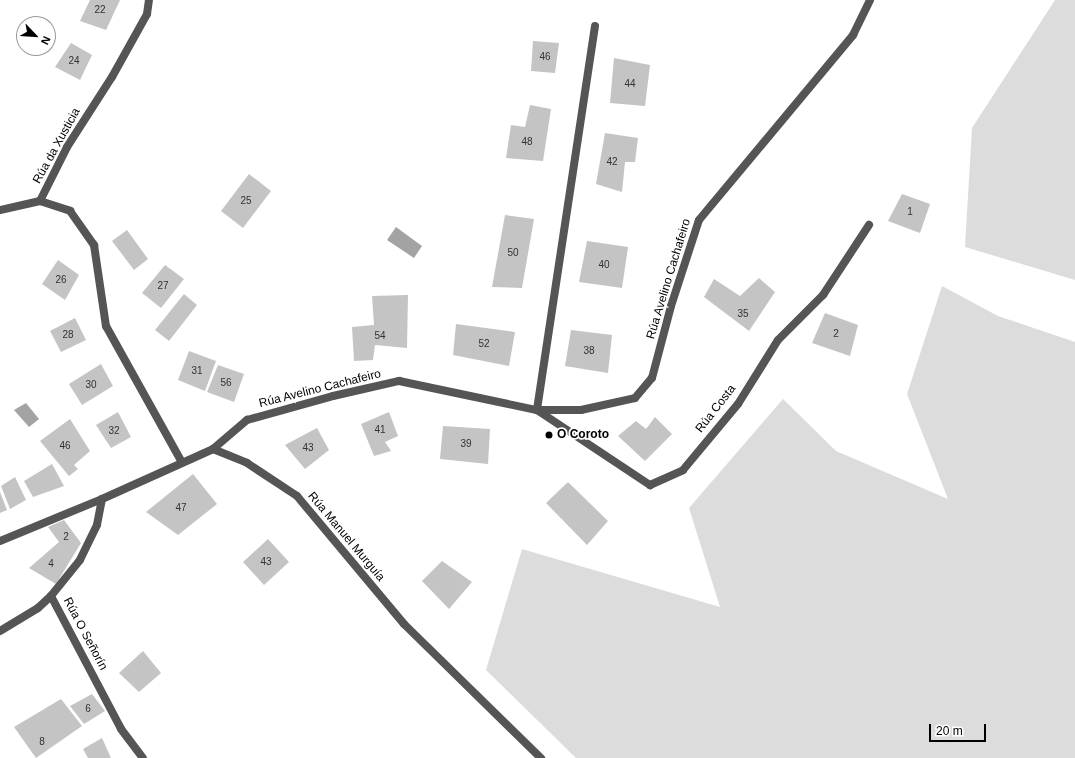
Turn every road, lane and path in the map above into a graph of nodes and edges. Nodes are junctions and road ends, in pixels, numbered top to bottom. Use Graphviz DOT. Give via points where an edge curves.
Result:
graph roads {
  1 [pos="149,0"];
  2 [pos="870,0"];
  3 [pos="595,26"];
  4 [pos="40,201"];
  5 [pos="0,210"];
  6 [pos="869,225"];
  7 [pos="537,410"];
  8 [pos="213,449"];
  9 [pos="181,461"];
  10 [pos="102,499"];
  11 [pos="0,541"];
  12 [pos="51,596"];
  13 [pos="0,631"];
  14 [pos="143,758"];
  15 [pos="541,758"];
  1 -- 4 [label="street, Rúa da Xusticia" via="147,14 112,77 67,147"];
  2 -- 7 [label="street, Rúa Avelino Cachafeiro" via="853,35 700,220 671,306 652,378 634,398 581,410"];
  3 -- 7 [label="street"];
  4 -- 5 [label="street"];
  4 -- 9 [label="street, Rúa da Xusticia" via="70,211 94,245 106,326"];
  6 -- 7 [label="street, Rúa Costa" via="823,295 778,340 738,404 683,470 650,485"];
  7 -- 8 [label="street, Rúa Avelino Cachafeiro" via="399,381 247,420"];
  8 -- 9 [label="street"];
  8 -- 15 [label="street, Rúa Manuel Murguía" via="247,463 296,496 404,624"];
  9 -- 10 [label="street"];
  10 -- 11 [label="street"];
  10 -- 12 [label="street, Rúa O Señorín" via="97,525 80,560"];
  12 -- 13 [label="street" via="38,608"];
  12 -- 14 [label="street, Rúa O Señorín" via="121,730"];
}
